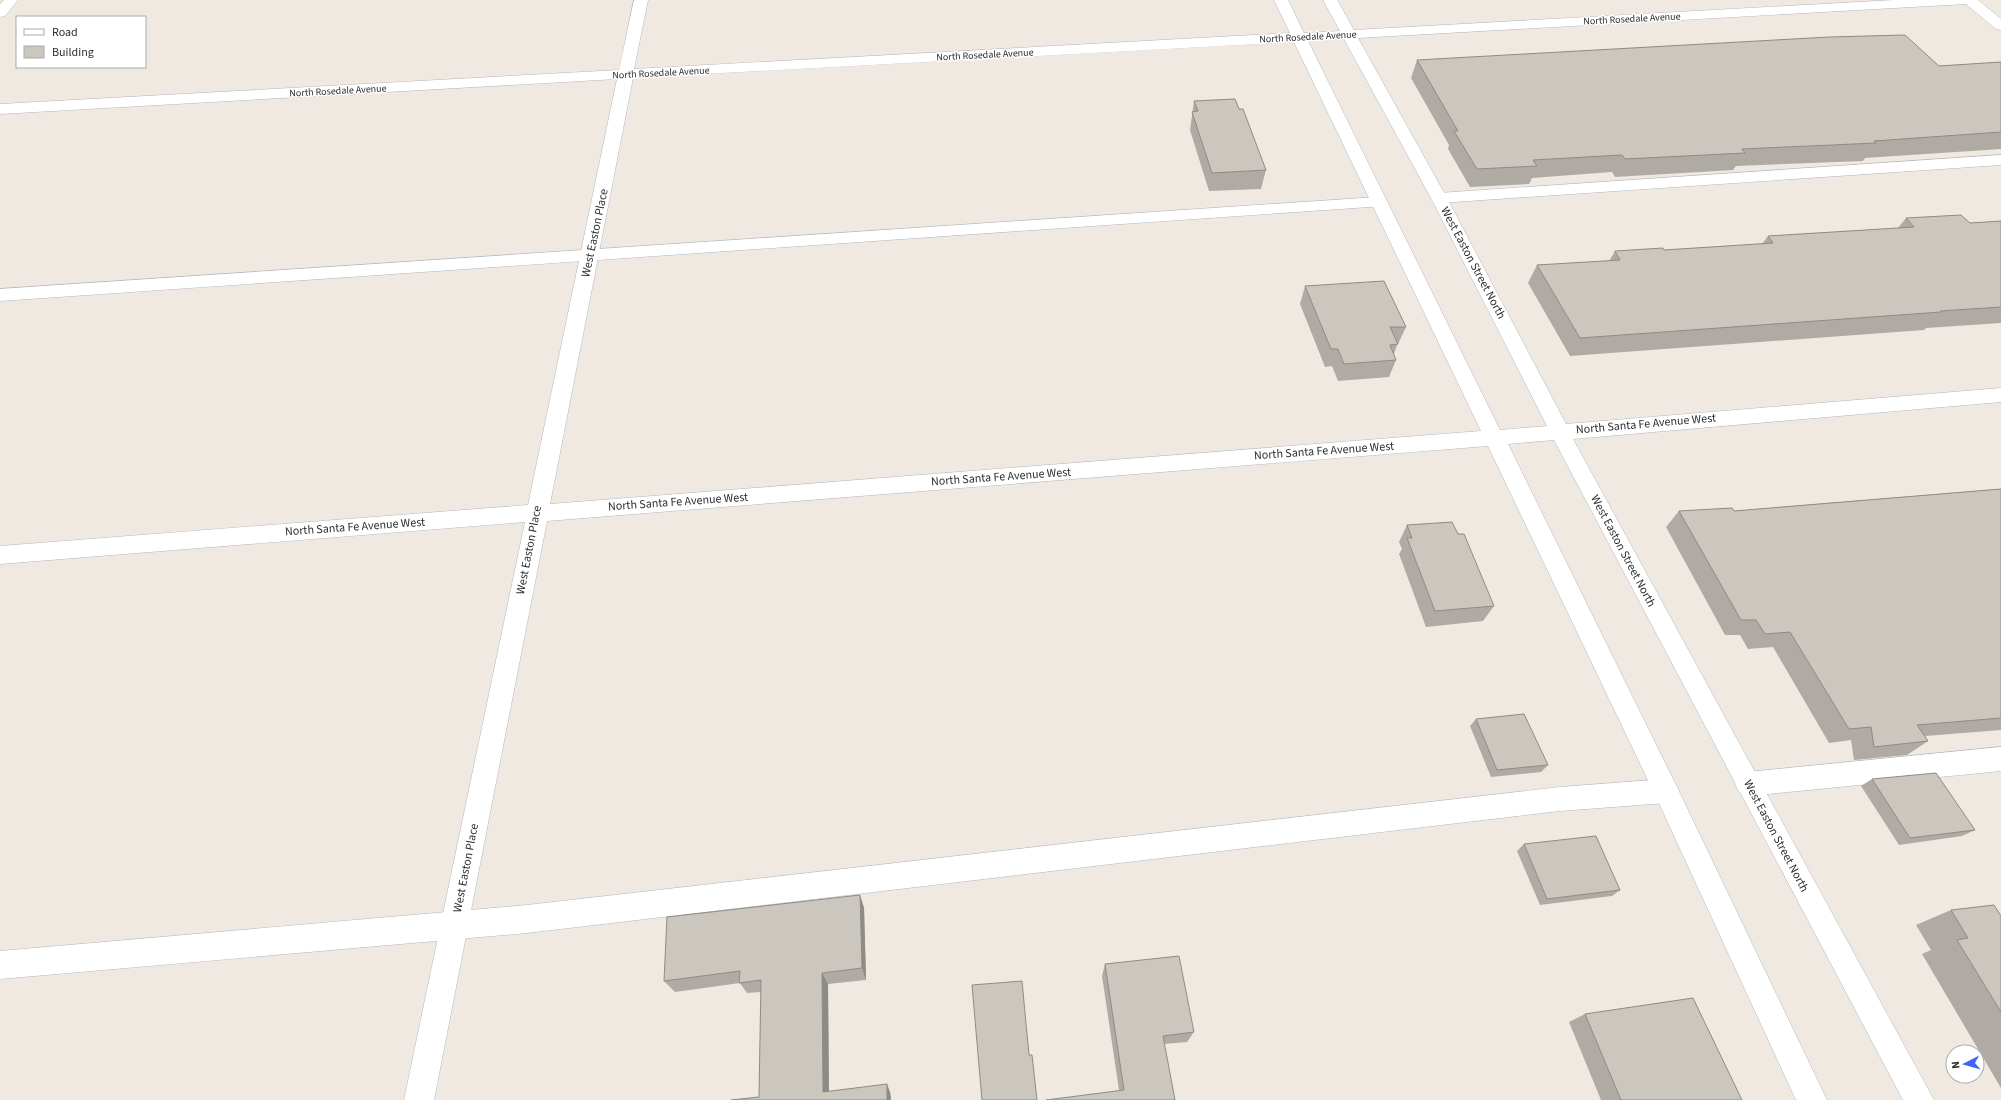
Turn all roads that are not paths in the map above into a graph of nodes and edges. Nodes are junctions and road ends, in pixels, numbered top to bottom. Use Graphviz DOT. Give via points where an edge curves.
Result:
graph roads {
  1 [pos="11,0"];
  2 [pos="641,0"];
  3 [pos="1281,0"];
  4 [pos="1330,0"];
  5 [pos="1969,0"];
  6 [pos="0,13"];
  7 [pos="2001,26"];
  8 [pos="1348,34"];
  9 [pos="1298,37"];
  10 [pos="627,75"];
  11 [pos="0,110"];
  12 [pos="2001,160"];
  13 [pos="1438,198"];
  14 [pos="1378,202"];
  15 [pos="590,255"];
  16 [pos="0,295"];
  17 [pos="2001,395"];
  18 [pos="1560,432"];
  19 [pos="1495,437"];
  20 [pos="537,513"];
  21 [pos="0,555"];
  22 [pos="2001,759"];
  23 [pos="1748,784"];
  24 [pos="1666,791"];
  25 [pos="454,927"];
  26 [pos="0,965"];
  27 [pos="419,1100"];
  28 [pos="1812,1100"];
  29 [pos="1919,1100"];
  1 -- 6 [label="street"];
  2 -- 10 [label="street, West Easton Place"];
  3 -- 9 [label="street"];
  4 -- 8 [label="street, West Easton Street North"];
  5 -- 7 [label="street"];
  5 -- 8 [label="street, North Rosedale Avenue"];
  8 -- 9 [label="street, North Rosedale Avenue"];
  8 -- 13 [label="street, West Easton Street North"];
  9 -- 10 [label="street, North Rosedale Avenue"];
  9 -- 14 [label="street"];
  10 -- 11 [label="street, North Rosedale Avenue"];
  10 -- 15 [label="street, West Easton Place"];
  12 -- 13 [label="street"];
  13 -- 18 [label="street, West Easton Street North"];
  14 -- 15 [label="street"];
  14 -- 19 [label="street"];
  15 -- 16 [label="street"];
  15 -- 20 [label="street, West Easton Place"];
  17 -- 18 [label="street, North Santa Fe Avenue West"];
  18 -- 19 [label="street, North Santa Fe Avenue West"];
  18 -- 23 [label="street, West Easton Street North"];
  19 -- 20 [label="street, North Santa Fe Avenue West"];
  19 -- 24 [label="street"];
  20 -- 21 [label="street, North Santa Fe Avenue West"];
  20 -- 25 [label="street, West Easton Place"];
  22 -- 23 [label="street"];
  23 -- 29 [label="street, West Easton Street North"];
  24 -- 25 [label="street" via="1560,799"];
  24 -- 28 [label="street"];
  25 -- 26 [label="street"];
  25 -- 27 [label="street, West Easton Place"];
}
